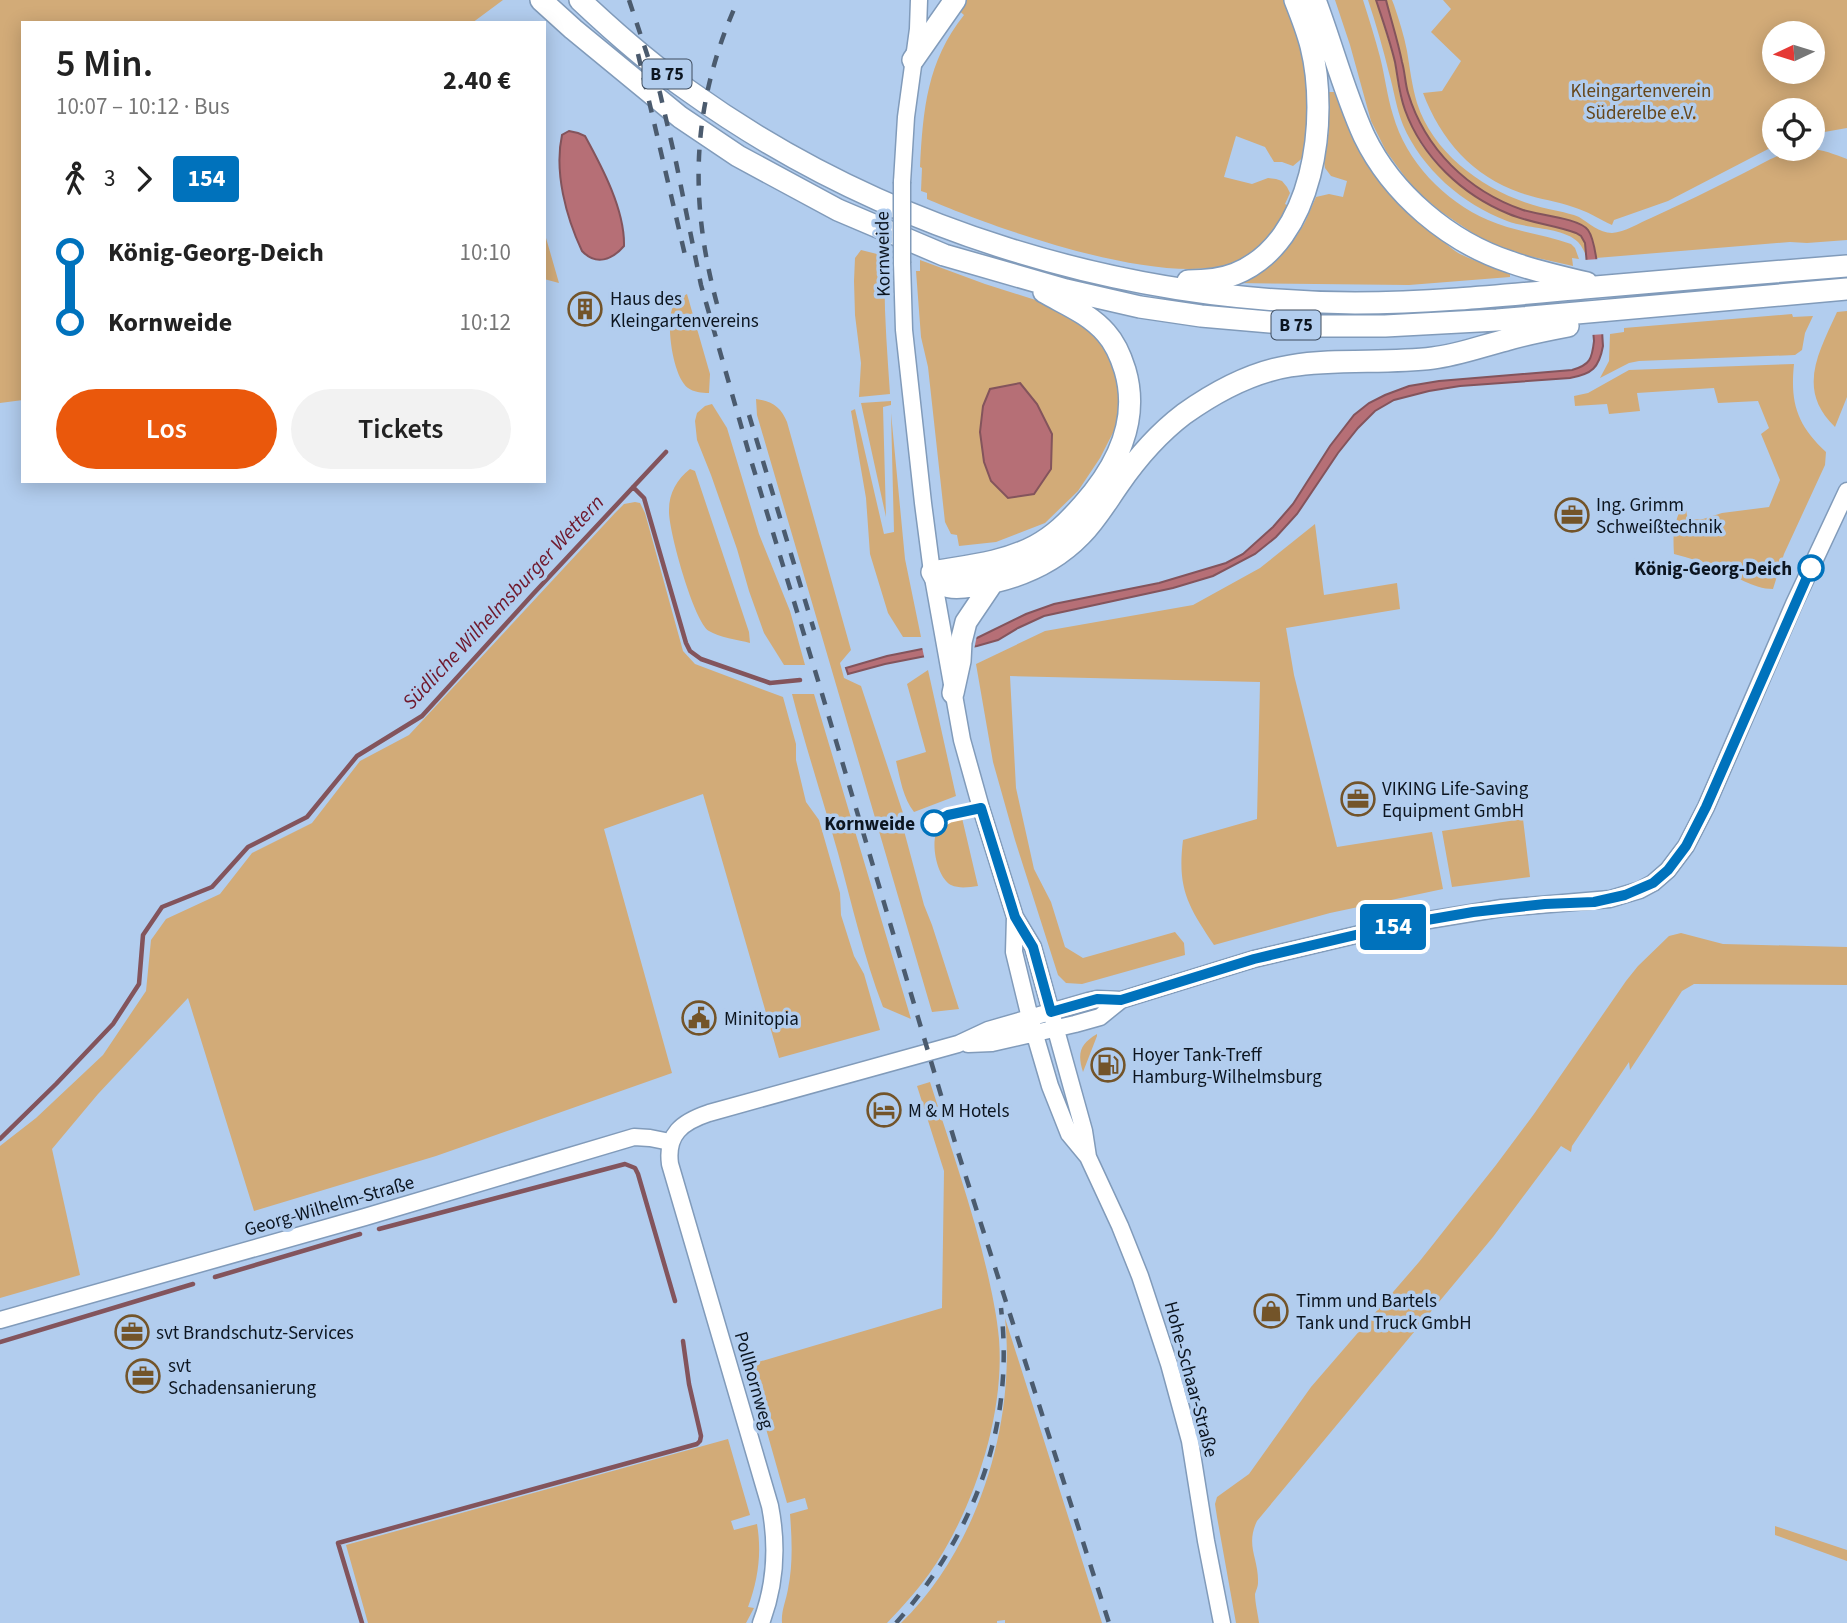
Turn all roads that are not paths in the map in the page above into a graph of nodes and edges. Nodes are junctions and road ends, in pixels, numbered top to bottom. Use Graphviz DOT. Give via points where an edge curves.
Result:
graph roads {
  1 [pos="541,0"];
  2 [pos="580,0"];
  3 [pos="919,0"];
  4 [pos="955,0"];
  5 [pos="1295,0"];
  6 [pos="1315,0"];
  7 [pos="913,60"];
  8 [pos="1840,267"];
  9 [pos="1013,275"];
  10 [pos="1147,283"];
  11 [pos="1580,285"];
  12 [pos="1847,289"];
  13 [pos="1583,318"];
  14 [pos="1847,491"];
  15 [pos="932,572"];
  16 [pos="993,582"];
  17 [pos="953,639"];
  18 [pos="953,693"];
  19 [pos="1015,917"];
  20 [pos="1121,1000"];
  21 [pos="1051,1012"];
  22 [pos="1030,1018"];
  23 [pos="1055,1030"];
  24 [pos="1034,1034"];
  25 [pos="958,1044"];
  26 [pos="669,1147"];
  27 [pos="1088,1157"];
  28 [pos="0,1320"];
  29 [pos="761,1623"];
  30 [pos="1222,1623"];
  1 -- 9 [label="highway, B 75" via="680,117 738,156 838,210 944,255"];
  2 -- 10 [label="highway, B 75" via="687,90 835,179 916,216 1009,248"];
  3 -- 7 [label="main road, Kornweide"];
  4 -- 7 [label="highway"];
  5 -- 10 [label="highway, B 75" via="1311,47 1318,96 1316,141 1301,204 1270,251 1246,269 1204,281"];
  6 -- 11 [label="highway, B 75" via="1366,139 1413,202 1448,231 1486,253"];
  7 -- 15 [label="main road, Kornweide, bridge" via="902,183 904,330"];
  8 -- 11 [label="highway, B 75" via="1603,287"];
  9 -- 13 [label="highway, B 75" via="1140,307 1314,326"];
  9 -- 15 [label="highway" via="1078,311 1106,333 1128,380 1126,433 1107,475 1048,538 1009,558"];
  10 -- 11 [label="highway, B 75" via="1254,298 1352,303 1510,295"];
  12 -- 13 [label="highway" via="1637,307"];
  13 -- 16 [label="highway" via="1434,358 1289,366 1237,383 1182,416 1152,443 1068,547 1038,567"];
  14 -- 20 [label="main road" via="1706,807 1686,846 1653,883 1610,900 1503,908 1398,925 1254,959"];
  15 -- 16 [label="highway" via="940,584 950,588"];
  15 -- 17 [label="main road, Kornweide"];
  16 -- 17 [label="highway"];
  17 -- 18 [label="highway"];
  18 -- 19 [label="main road" via="971,775"];
  19 -- 21 [label="main road" via="1033,947"];
  19 -- 22 [label="main road" via="1014,952"];
  20 -- 21 [label="main road" via="1097,999"];
  20 -- 23 [label="main road" via="1100,1017"];
  21 -- 22 [label="main road"];
  21 -- 23 [label="main road"];
  22 -- 24 [label="main road"];
  22 -- 25 [label="main road"];
  23 -- 24 [label="main road"];
  23 -- 27 [label="main road, Hohe-Schaar-Straße"];
  24 -- 25 [label="main road"];
  24 -- 27 [label="main road, Hohe-Schaar-Straße" via="1069,1134"];
  25 -- 26 [label="main road" via="698,1116 678,1130"];
  26 -- 28 [label="main road, Georg-Wilhelm-Straße" via="634,1137"];
  26 -- 29 [label="main road, Pollhornweg" via="670,1164 770,1506 775,1566"];
  27 -- 30 [label="main road, Hohe-Schaar-Straße" via="1135,1262 1175,1383 1190,1441"];
}
